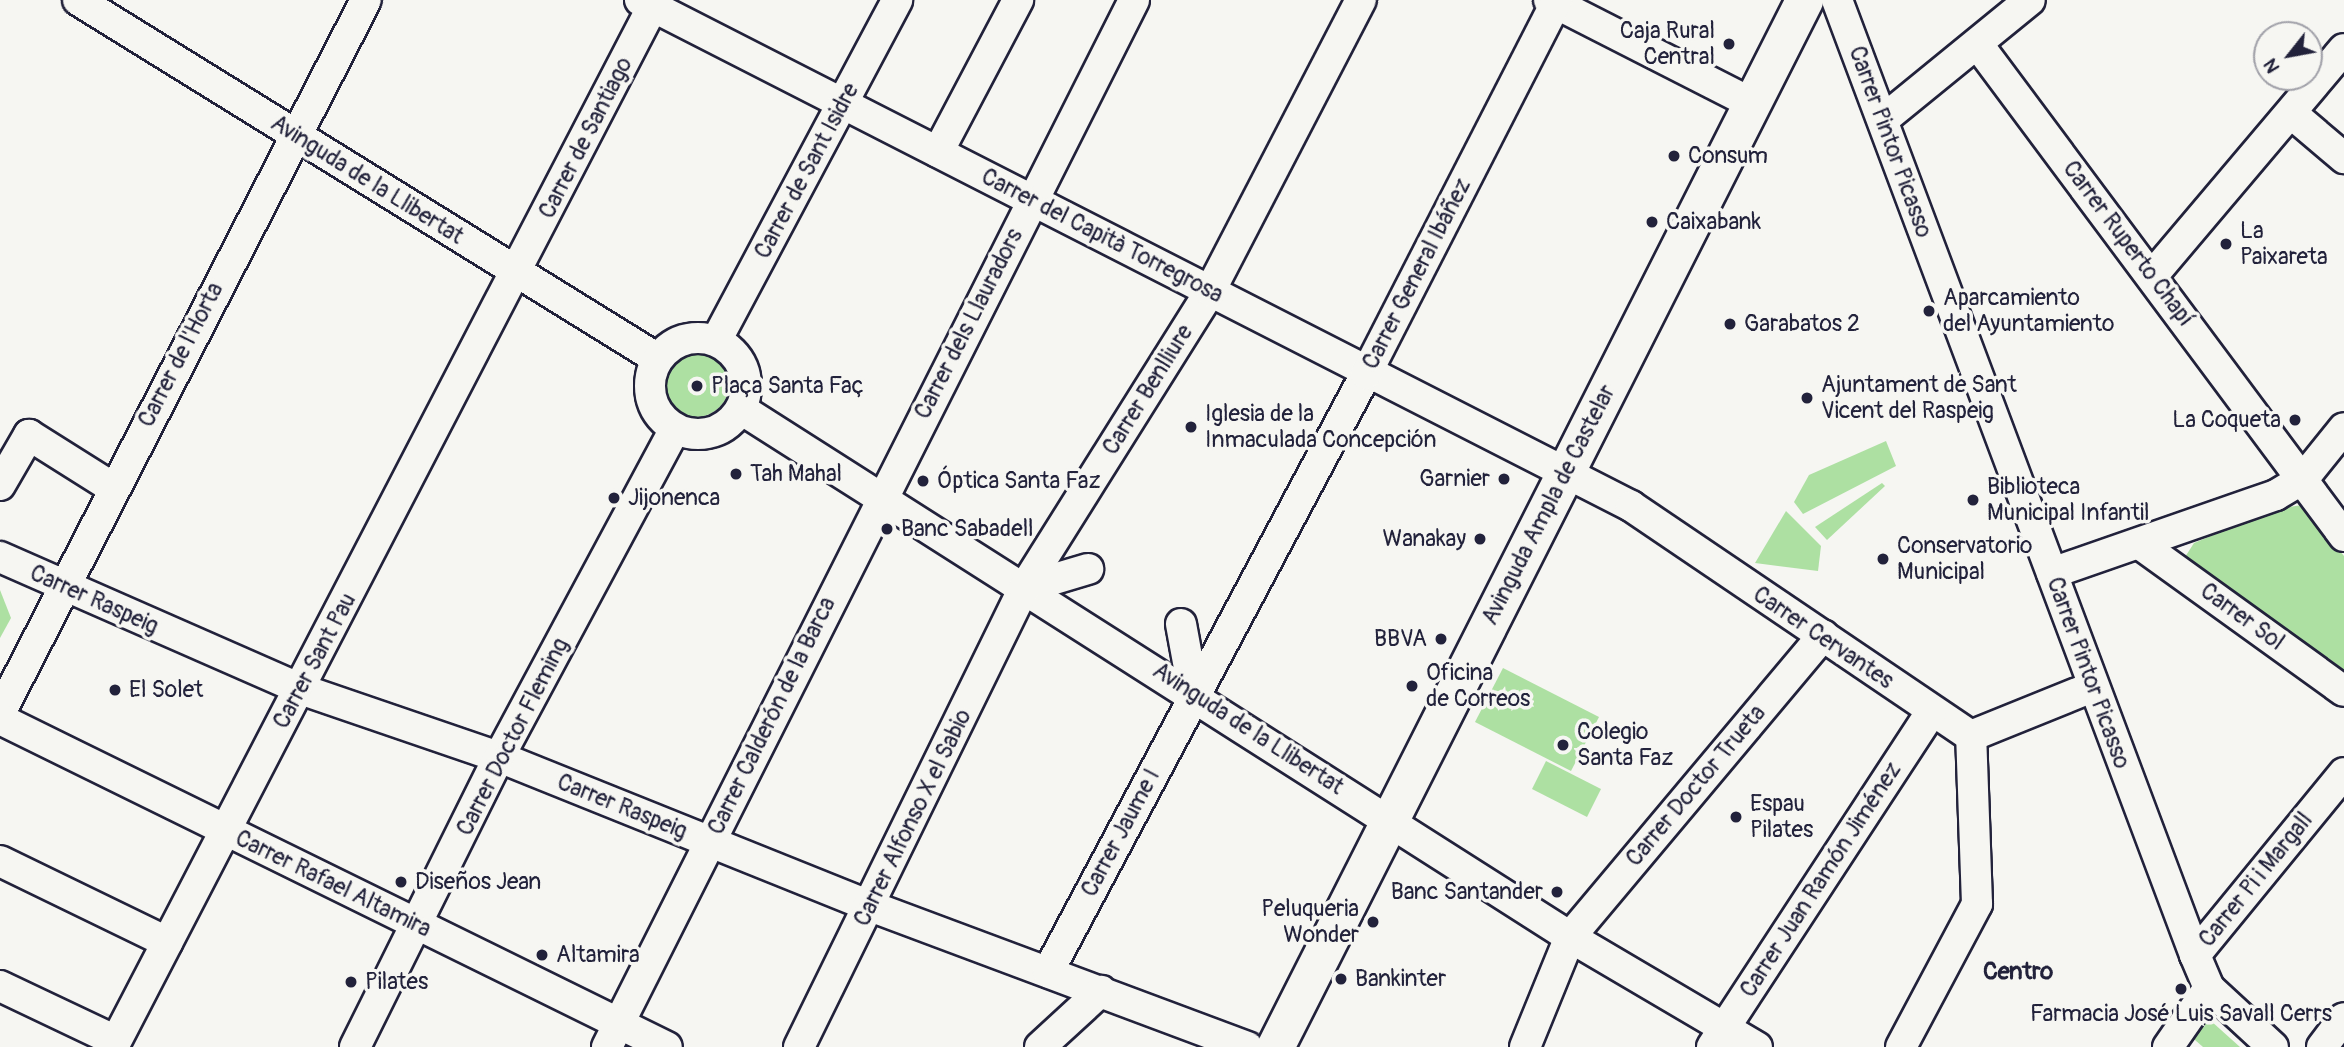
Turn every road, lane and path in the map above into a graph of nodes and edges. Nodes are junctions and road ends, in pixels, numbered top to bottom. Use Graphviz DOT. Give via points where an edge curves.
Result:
graph roads {
  1 [pos="78,0"];
  2 [pos="366,0"];
  3 [pos="897,0"];
  4 [pos="1018,0"];
  5 [pos="1134,0"];
  6 [pos="1361,0"];
  7 [pos="1804,0"];
  8 [pos="1837,0"];
  9 [pos="2030,0"];
  10 [pos="1554,1"];
  11 [pos="649,2"];
  12 [pos="1979,46"];
  13 [pos="2344,49"];
  14 [pos="1751,103"];
  15 [pos="843,105"];
  16 [pos="2291,113"];
  17 [pos="1884,119"];
  18 [pos="295,134"];
  19 [pos="938,152"];
  20 [pos="2344,158"];
  21 [pos="1032,200"];
  22 [pos="517,275"];
  23 [pos="2152,276"];
  24 [pos="1210,291"];
  25 [pos="716,341"];
  26 [pos="657,359"];
  27 [pos="1366,374"];
  28 [pos="741,409"];
  29 [pos="675,429"];
  30 [pos="2337,437"];
  31 [pos="1565,472"];
  32 [pos="2303,480"];
  33 [pos="0,485"];
  34 [pos="113,488"];
  35 [pos="880,498"];
  36 [pos="2344,536"];
  37 [pos="2140,544"];
  38 [pos="0,557"];
  39 [pos="1088,569"];
  40 [pos="2052,573"];
  41 [pos="62,587"];
  42 [pos="1024,588"];
  43 [pos="1181,624"];
  44 [pos="1823,635"];
  45 [pos="2092,687"];
  46 [pos="300,689"];
  47 [pos="2344,691"];
  48 [pos="1194,695"];
  49 [pos="1931,712"];
  50 [pos="0,713"];
  51 [pos="0,719"];
  52 [pos="1971,736"];
  53 [pos="499,757"];
  54 [pos="2344,773"];
  55 [pos="1388,818"];
  56 [pos="226,832"];
  57 [pos="710,842"];
  58 [pos="0,861"];
  59 [pos="870,906"];
  60 [pos="419,925"];
  61 [pos="1570,937"];
  62 [pos="167,942"];
  63 [pos="2195,955"];
  64 [pos="1048,972"];
  65 [pos="0,986"];
  66 [pos="2209,988"];
  67 [pos="1101,991"];
  68 [pos="2344,1018"];
  69 [pos="613,1036"];
  70 [pos="1718,1037"];
  71 [pos="115,1044"];
  72 [pos="355,1047"];
  73 [pos="667,1047"];
  74 [pos="799,1047"];
  75 [pos="1040,1047"];
  76 [pos="1247,1047"];
  77 [pos="1275,1047"];
  78 [pos="1525,1047"];
  79 [pos="1757,1047"];
  80 [pos="1901,1047"];
  81 [pos="2168,1047"];
  82 [pos="2273,1047"];
  83 [pos="2322,1047"];
  1 -- 18 [label="street, Avinguda de la Llibertat"];
  2 -- 18 [label="street, Carrer de l'Horta"];
  3 -- 15 [label="street, Carrer de Sant Isidre"];
  4 -- 19 [label="street"];
  5 -- 21 [label="street, Carrer dels Llauradors"];
  6 -- 24 [label="street, Carrer Benlliure"];
  7 -- 14 [label="main road, Avinguda Ampla de Castelar"];
  8 -- 17 [label="street, Carrer Pintor Picasso"];
  9 -- 12 [label="street"];
  10 -- 14 [label="street"];
  10 -- 27 [label="street, Carrer General Ibáñez"];
  11 -- 15 [label="street, Carrer del Capità Torregrosa"];
  11 -- 22 [label="street, Carrer de Santiago"];
  12 -- 17 [label="street"];
  12 -- 23 [label="street, Carrer Ruperto Chapí"];
  13 -- 16 [label="street"];
  14 -- 31 [label="main road, Avinguda Ampla de Castelar"];
  15 -- 19 [label="street, Carrer del Capità Torregrosa"];
  15 -- 25 [label="street, Carrer de Sant Isidre"];
  16 -- 20 [label="street"];
  16 -- 23 [label="street"];
  17 -- 40 [label="street, Carrer Pintor Picasso"];
  18 -- 22 [label="street, Avinguda de la Llibertat"];
  18 -- 34 [label="street, Carrer de l'Horta"];
  19 -- 21 [label="street, Carrer del Capità Torregrosa"];
  21 -- 24 [label="street, Carrer del Capità Torregrosa"];
  21 -- 35 [label="street, Carrer dels Llauradors"];
  22 -- 26 [label="street, Avinguda de la Llibertat"];
  22 -- 46 [label="street, Carrer Sant Pau"];
  23 -- 32 [label="street, Carrer Ruperto Chapí"];
  24 -- 27 [label="street, Carrer del Capità Torregrosa"];
  24 -- 42 [label="street, Carrer Benlliure"];
  25 -- 26 [label="street" via="684,339"];
  25 -- 28 [label="street" via="733,352 744,369 747,390"];
  26 -- 29 [label="street" via="651,373 652,397 662,418"];
  27 -- 31 [label="street, Carrer del Capità Torregrosa"];
  27 -- 48 [label="street, Carrer General Ibáñez"];
  28 -- 29 [label="street" via="719,430 697,434"];
  28 -- 35 [label="street, Avinguda de la Llibertat"];
  29 -- 53 [label="street, Carrer Doctor Fleming"];
  30 -- 32 [label="street"];
  31 -- 44 [label="street, Carrer Cervantes" via="1631,506"];
  31 -- 55 [label="main road, Avinguda Ampla de Castelar"];
  32 -- 36 [label="street, Carrer Ruperto Chapí"];
  32 -- 37 [label="street" via="2276,495"];
  33 -- 34 [label="street" via="29,435"];
  34 -- 41 [label="street, Carrer de l'Horta"];
  35 -- 42 [label="street, Avinguda de la Llibertat" via="994,555"];
  35 -- 57 [label="street, Carrer Calderón de la Barca"];
  37 -- 40 [label="street"];
  37 -- 47 [label="street, Carrer Sol"];
  38 -- 41 [label="street, Carrer Raspeig"];
  39 -- 42 [label="street"];
  40 -- 45 [label="street, Carrer Pintor Picasso"];
  41 -- 46 [label="street, Carrer Raspeig"];
  41 -- 50 [label="street, Carrer de l'Horta"];
  42 -- 48 [label="street, Avinguda de la Llibertat"];
  42 -- 59 [label="street, Carrer Alfonso X el Sabio"];
  43 -- 48 [label="street"];
  44 -- 49 [label="street, Carrer Cervantes"];
  44 -- 61 [label="street, Carrer Doctor Trueta"];
  45 -- 52 [label="street"];
  45 -- 63 [label="street, Carrer Pintor Picasso"];
  46 -- 53 [label="street, Carrer Raspeig"];
  46 -- 56 [label="street, Carrer Sant Pau"];
  48 -- 55 [label="street, Avinguda de la Llibertat"];
  48 -- 64 [label="street, Carrer Jaume I"];
  49 -- 52 [label="street, Carrer Cervantes"];
  49 -- 70 [label="street, Carrer Juan Ramón Jiménez"];
  51 -- 56 [label="street, Carrer Rafael Altamira"];
  52 -- 80 [label="street" via="1977,904"];
  53 -- 57 [label="street, Carrer Raspeig"];
  53 -- 60 [label="street, Carrer Doctor Fleming"];
  54 -- 63 [label="street, Carrer Pi i Margall"];
  55 -- 61 [label="street, Avinguda de la Llibertat"];
  55 -- 77 [label="main road, Avinguda Ampla de Castelar"];
  56 -- 60 [label="street, Carrer Rafael Altamira"];
  56 -- 62 [label="street, Carrer Sant Pau"];
  57 -- 59 [label="street, Carrer Raspeig"];
  57 -- 69 [label="street, Carrer Calderón de la Barca"];
  58 -- 62 [label="street"];
  59 -- 64 [label="street, Carrer Raspeig"];
  59 -- 74 [label="street, Carrer Alfonso X el Sabio"];
  60 -- 69 [label="street, Carrer Rafael Altamira"];
  60 -- 72 [label="street, Carrer Doctor Fleming"];
  61 -- 70 [label="street, Avinguda de la Llibertat"];
  61 -- 78 [label="street, Carrer Doctor Trueta"];
  62 -- 71 [label="street, Carrer Sant Pau"];
  63 -- 66 [label="street, Carrer Pintor Picasso"];
  64 -- 67 [label="street, Carrer Raspeig"];
  65 -- 71 [label="street"];
  66 -- 81 [label="street"];
  66 -- 82 [label="street, Carrer Pintor Picasso"];
  67 -- 75 [label="street"];
  67 -- 76 [label="street, Carrer Raspeig"];
  68 -- 83 [label="street"];
  69 -- 73 [label="street, Carrer Rafael Altamira"];
  70 -- 79 [label="street, Avinguda de la Llibertat"];
}
